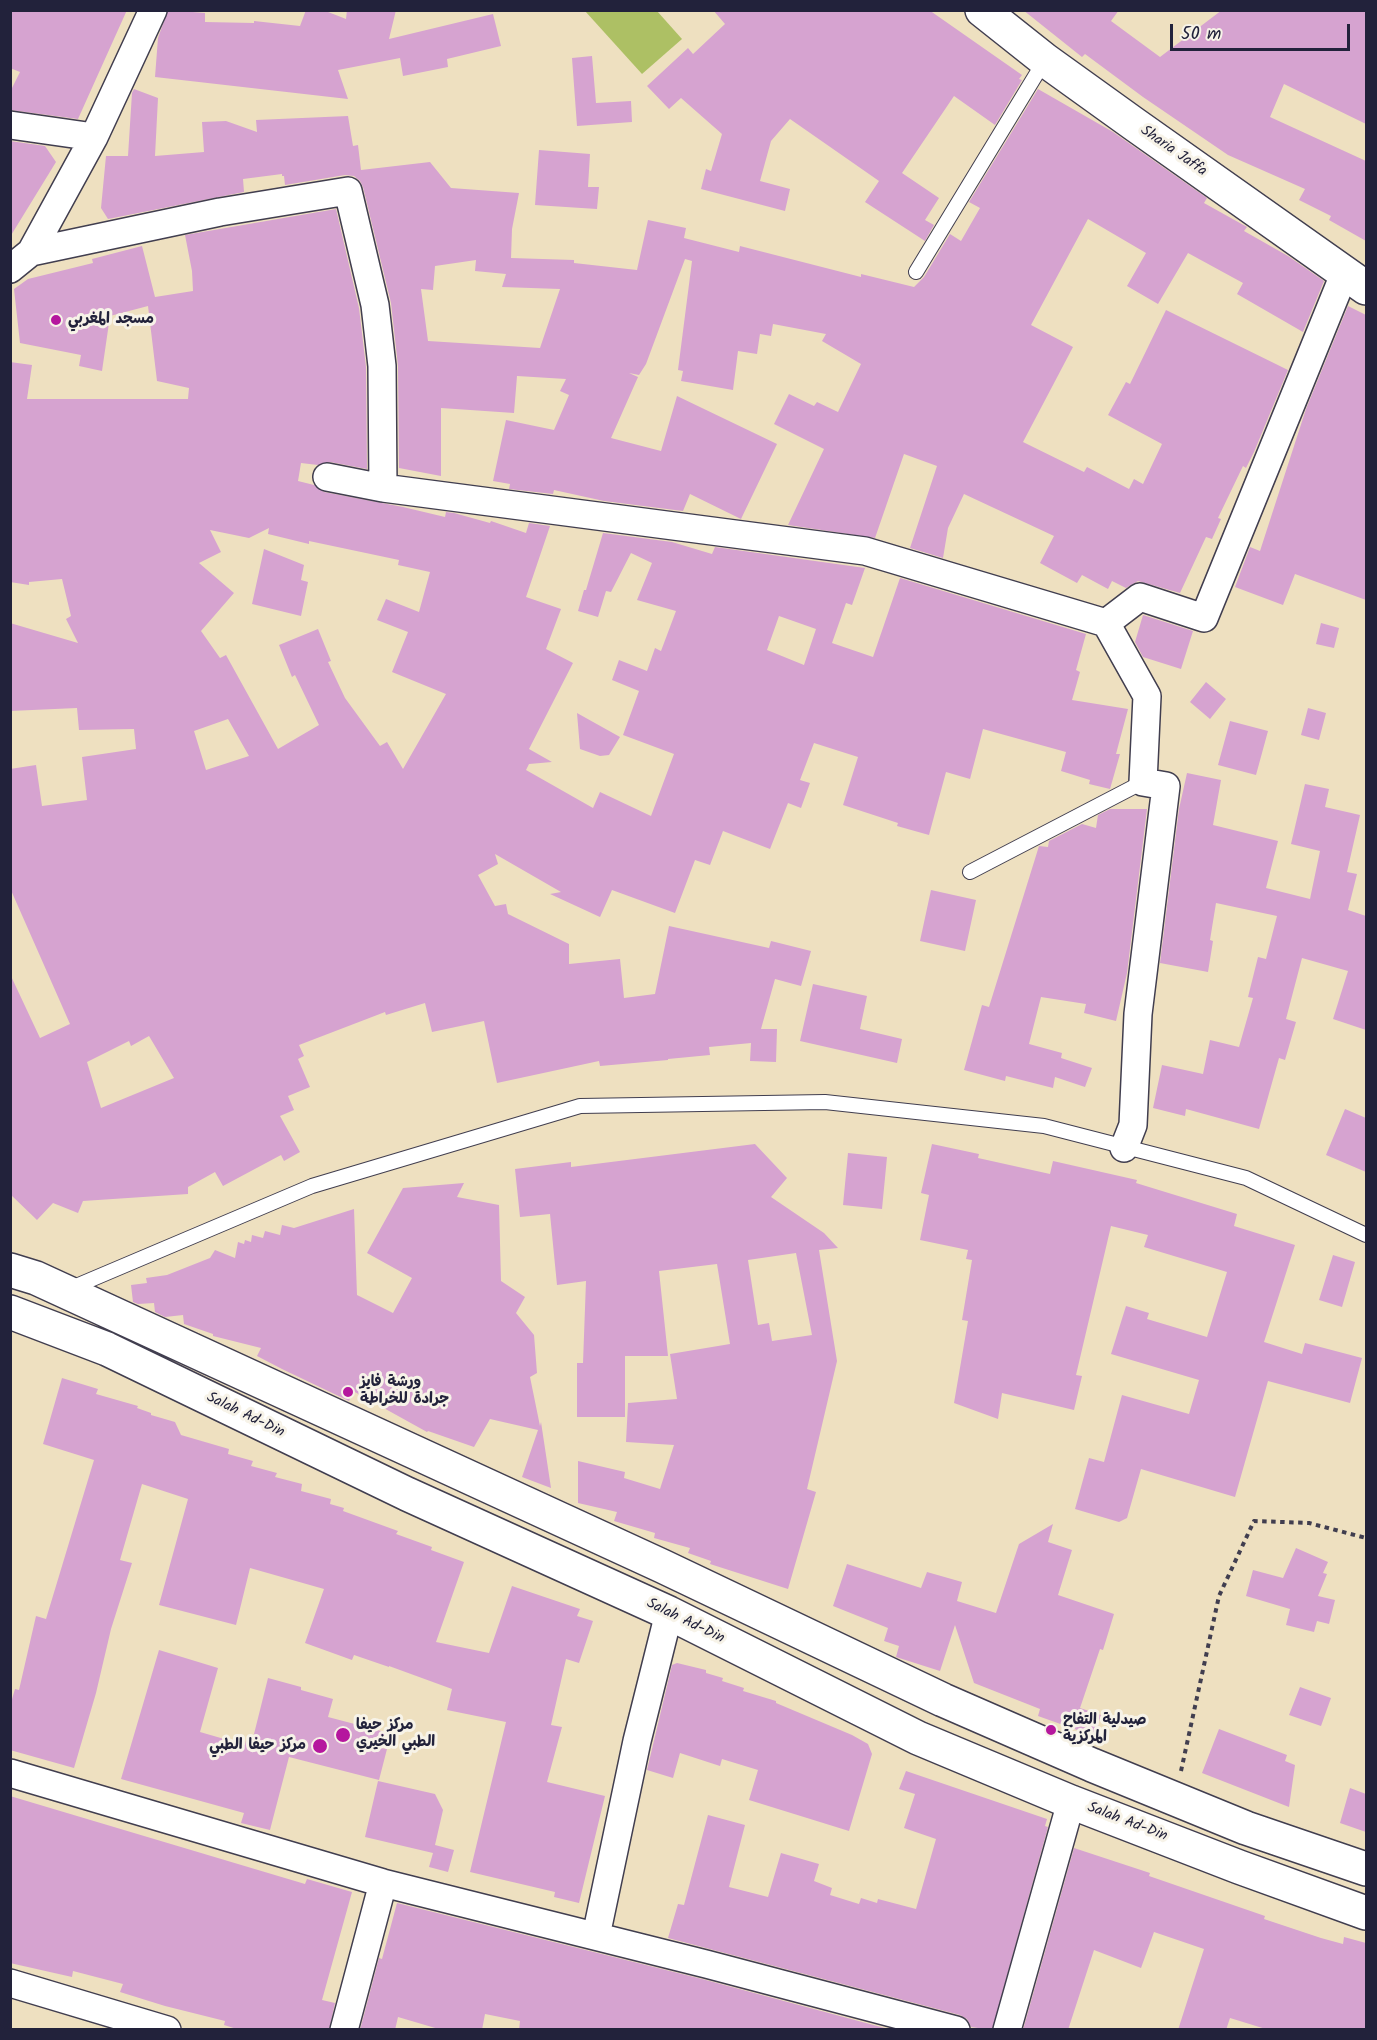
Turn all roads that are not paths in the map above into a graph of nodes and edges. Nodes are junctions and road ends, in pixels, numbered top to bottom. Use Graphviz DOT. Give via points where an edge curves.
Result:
graph roads {
  1 [pos="153,10"];
  2 [pos="982,10"];
  3 [pos="1045,60"];
  4 [pos="10,125"];
  5 [pos="94,137"];
  6 [pos="21,260"];
  7 [pos="916,272"];
  8 [pos="1356,280"];
  9 [pos="327,477"];
  10 [pos="383,488"];
  11 [pos="1106,623"];
  12 [pos="1143,782"];
  13 [pos="970,872"];
  14 [pos="1124,1148"];
  15 [pos="1366,1235"];
  16 [pos="10,1270"];
  17 [pos="64,1291"];
  18 [pos="10,1312"];
  19 [pos="662,1566"];
  20 [pos="657,1608"];
  21 [pos="10,1773"];
  22 [pos="1071,1802"];
  23 [pos="1366,1869"];
  24 [pos="383,1883"];
  25 [pos="1366,1913"];
  26 [pos="596,1936"];
  27 [pos="10,1983"];
  28 [pos="166,2030"];
  29 [pos="344,2030"];
  30 [pos="956,2030"];
  31 [pos="1007,2030"];
  1 -- 5 [label="street"];
  2 -- 3 [label="main road, Sharia Jaffa"];
  3 -- 7 [label="lane"];
  3 -- 8 [label="main road, Sharia Jaffa"];
  4 -- 5 [label="street"];
  5 -- 6 [label="street"];
  6 -- 10 [label="street" via="220,212 348,191 375,305 382,366"];
  8 -- 11 [label="street" via="1204,618 1140,597"];
  9 -- 10 [label="street"];
  10 -- 11 [label="street" via="865,551"];
  11 -- 12 [label="street" via="1147,696"];
  12 -- 13 [label="lane"];
  12 -- 14 [label="street" via="1167,786 1138,1014 1132,1125"];
  14 -- 15 [label="lane" via="1245,1178"];
  14 -- 17 [label="lane" via="1044,1126 825,1102 580,1106 312,1186"];
  16 -- 17 [label="main road"];
  17 -- 19 [label="main road"];
  18 -- 20 [label="main road, Salah Ad-Din" via="108,1349 397,1489"];
  19 -- 20 [label="main road"];
  19 -- 23 [label="main road" via="943,1700 1246,1828"];
  20 -- 22 [label="main road, Salah Ad-Din" via="918,1738"];
  20 -- 26 [label="street" via="637,1741"];
  21 -- 24 [label="street"];
  22 -- 25 [label="main road, Salah Ad-Din"];
  22 -- 31 [label="street"];
  24 -- 26 [label="street"];
  24 -- 29 [label="street"];
  26 -- 30 [label="street"];
  27 -- 28 [label="street"];
}
